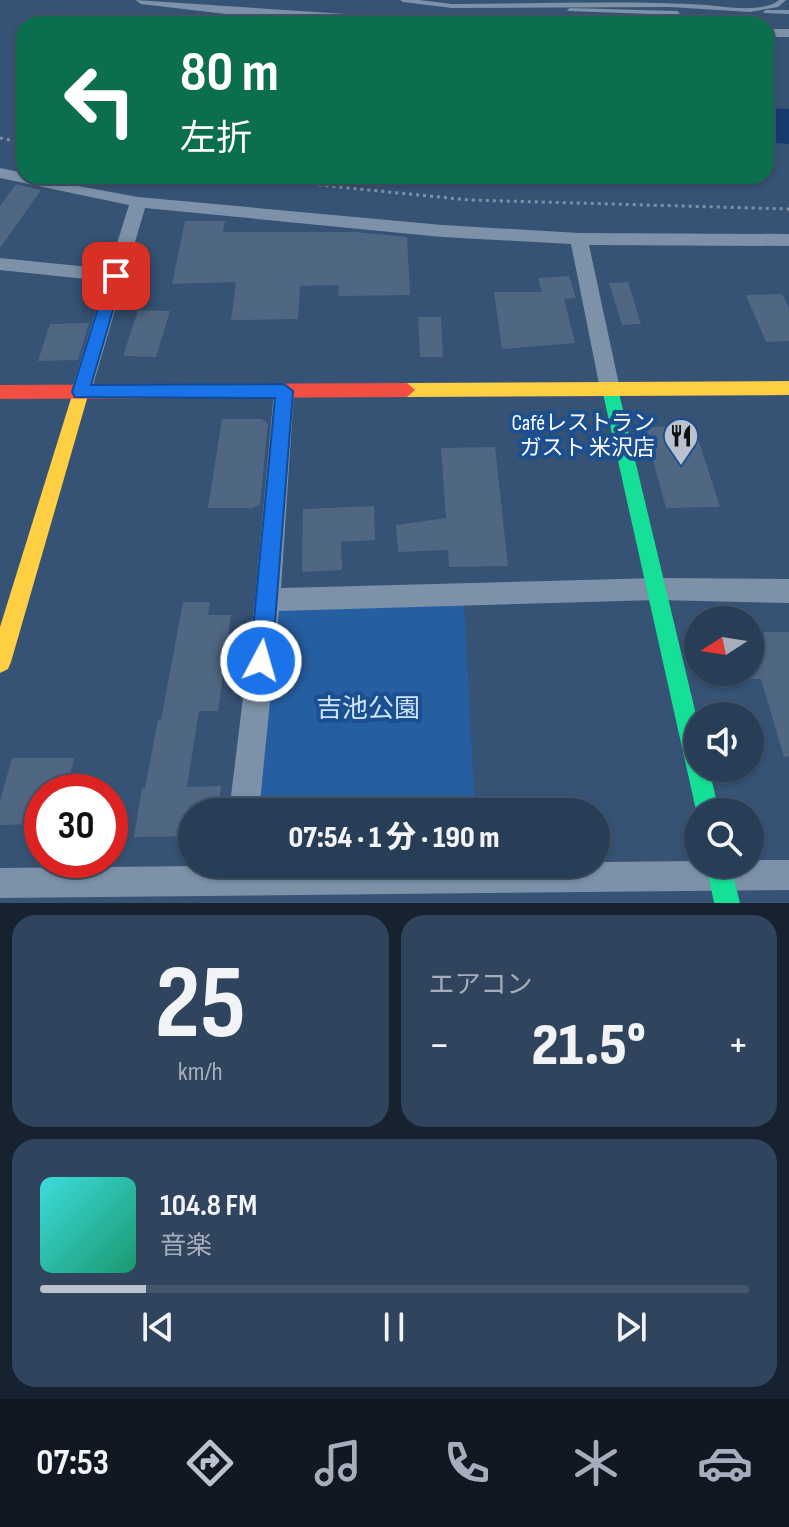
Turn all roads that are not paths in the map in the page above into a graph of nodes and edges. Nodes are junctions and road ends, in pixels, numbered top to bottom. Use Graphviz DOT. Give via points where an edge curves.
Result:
graph roads {
  1 [pos="141,0"];
  2 [pos="403,0"];
  3 [pos="412,0"];
  4 [pos="445,0"];
  5 [pos="462,0"];
  6 [pos="688,0"];
  7 [pos="698,0"];
  8 [pos="775,0"];
  9 [pos="783,0"];
  10 [pos="789,2"];
  11 [pos="538,4"];
  12 [pos="707,9"];
  13 [pos="754,11"];
  14 [pos="789,12"];
  15 [pos="288,16"];
  16 [pos="52,184"];
  17 [pos="138,202"];
  18 [pos="579,239"];
  19 [pos="789,240"];
  20 [pos="0,264"];
  21 [pos="116,276"];
  22 [pos="789,388"];
  23 [pos="610,389"];
  24 [pos="284,391"];
  25 [pos="0,392"];
  26 [pos="81,392"];
  27 [pos="657,589"];
  28 [pos="789,591"];
  29 [pos="268,600"];
  30 [pos="0,662"];
  31 [pos="246,798"];
  32 [pos="704,798"];
  33 [pos="178,875"];
  34 [pos="789,875"];
  35 [pos="561,878"];
  36 [pos="722,881"];
  37 [pos="0,883"];
  1 -- 15 [label="street"];
  2 -- 11 [label="lane" via="452,6"];
  3 -- 12 [label="lane" via="668,3"];
  4 -- 5 [label="lane"];
  6 -- 13 [label="lane"];
  7 -- 8 [label="lane" via="747,5"];
  9 -- 13 [label="lane"];
  10 -- 13 [label="lane" via="782,9"];
  11 -- 12 [label="lane"];
  11 -- 13 [label="lane" via="622,14"];
  12 -- 13 [label="lane"];
  13 -- 14 [label="lane"];
  16 -- 17 [label="street"];
  17 -- 18 [label="street"];
  17 -- 21 [label="street"];
  18 -- 19 [label="street"];
  18 -- 23 [label="street"];
  20 -- 21 [label="street"];
  21 -- 26 [label="street"];
  22 -- 23 [label="street"];
  23 -- 24 [label="street"];
  23 -- 27 [label="street"];
  24 -- 26 [label="street"];
  24 -- 29 [label="street"];
  25 -- 26 [label="street"];
  26 -- 30 [label="street"];
  27 -- 28 [label="street"];
  27 -- 29 [label="street"];
  27 -- 32 [label="street"];
  29 -- 31 [label="street"];
  33 -- 37 [label="street"];
  34 -- 36 [label="street"];
  35 -- 36 [label="street"];
}
